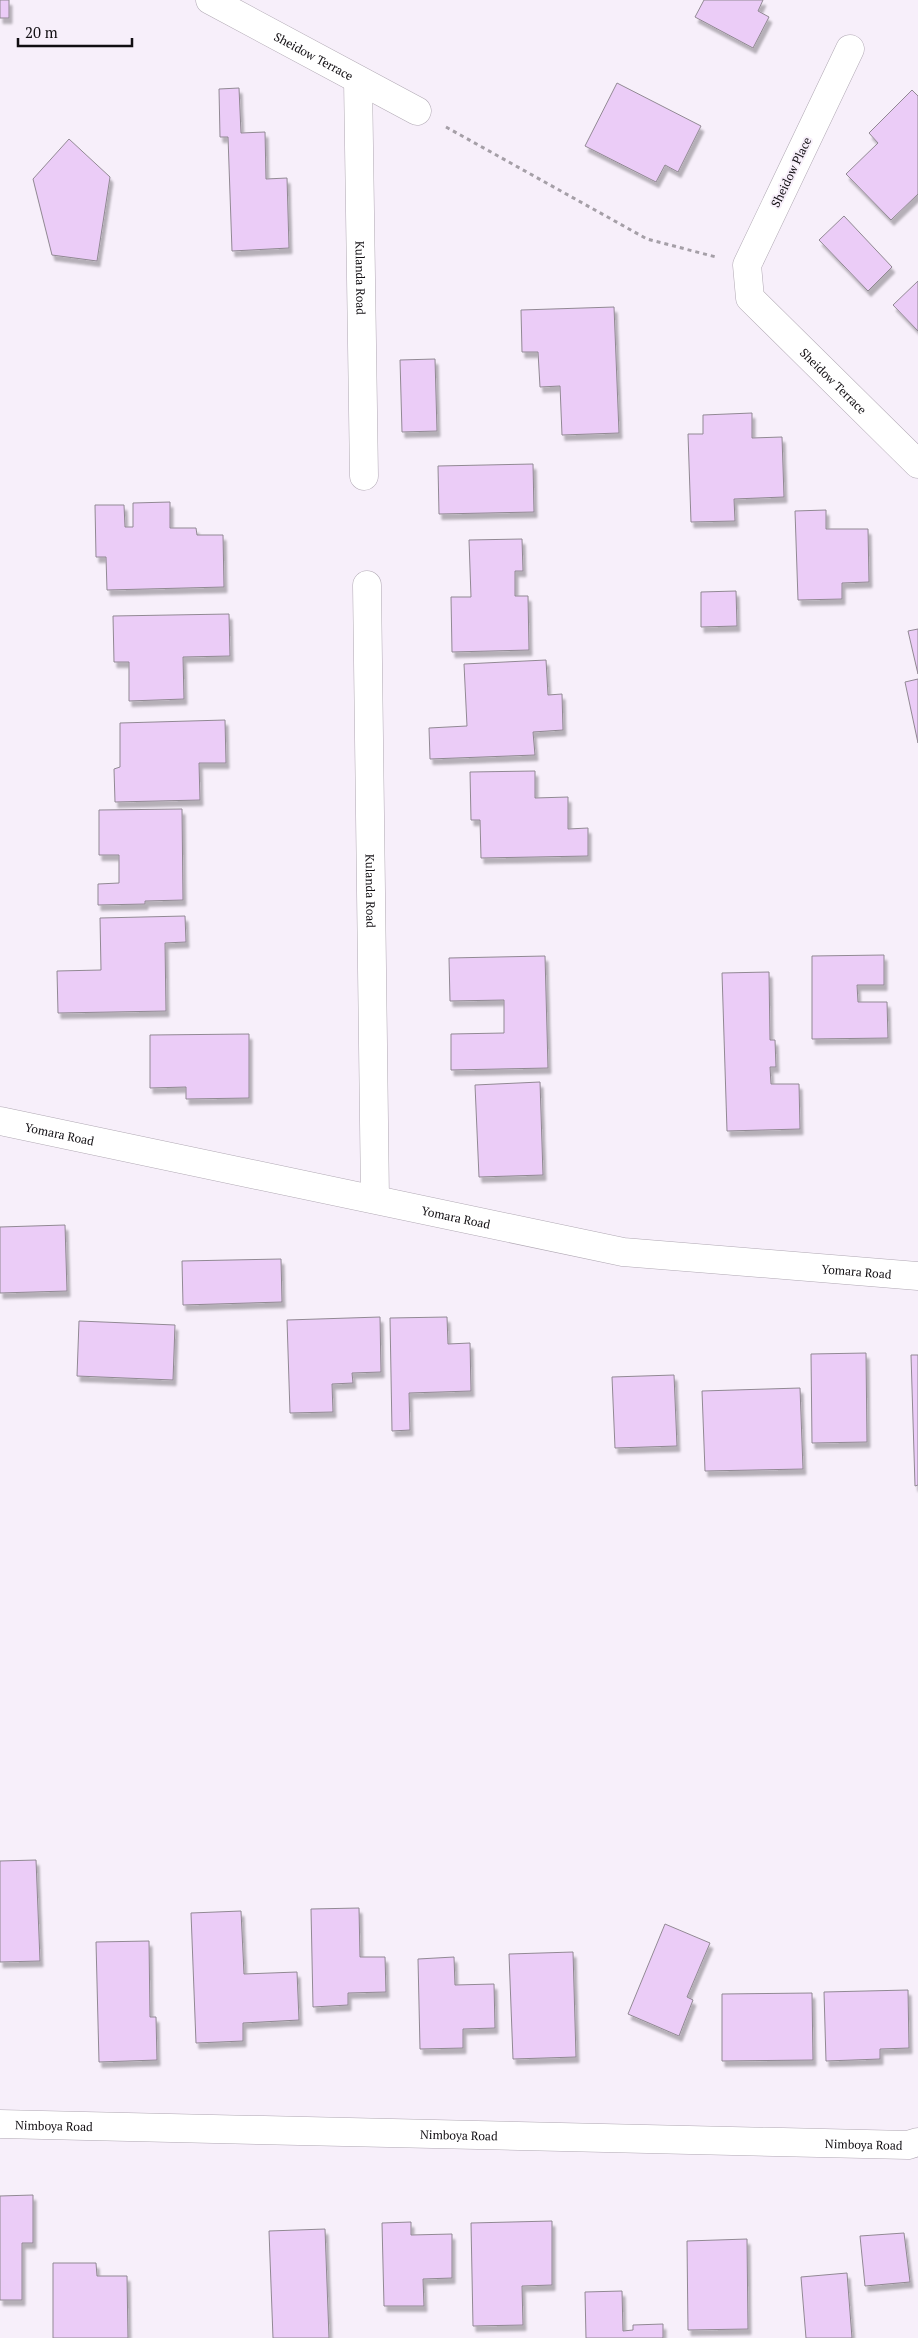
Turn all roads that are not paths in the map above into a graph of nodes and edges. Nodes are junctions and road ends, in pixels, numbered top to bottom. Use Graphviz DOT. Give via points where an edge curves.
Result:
graph roads {
  1 [pos="210,0"];
  2 [pos="850,49"];
  3 [pos="358,80"];
  4 [pos="417,111"];
  5 [pos="750,298"];
  6 [pos="918,464"];
  7 [pos="364,476"];
  8 [pos="367,585"];
  9 [pos="0,1121"];
  10 [pos="375,1198"];
  11 [pos="918,1276"];
  12 [pos="0,2124"];
  13 [pos="918,2142"];
  1 -- 3 [label="street, Sheidow Terrace"];
  2 -- 5 [label="street, Sheidow Place" via="747,265"];
  3 -- 4 [label="street, Sheidow Terrace"];
  3 -- 7 [label="street, Kulanda Road"];
  5 -- 6 [label="street, Sheidow Terrace"];
  8 -- 10 [label="street, Kulanda Road"];
  9 -- 10 [label="street, Yomara Road"];
  10 -- 11 [label="street, Yomara Road" via="622,1252"];
  12 -- 13 [label="street, Nimboya Road" via="908,2145"];
}
